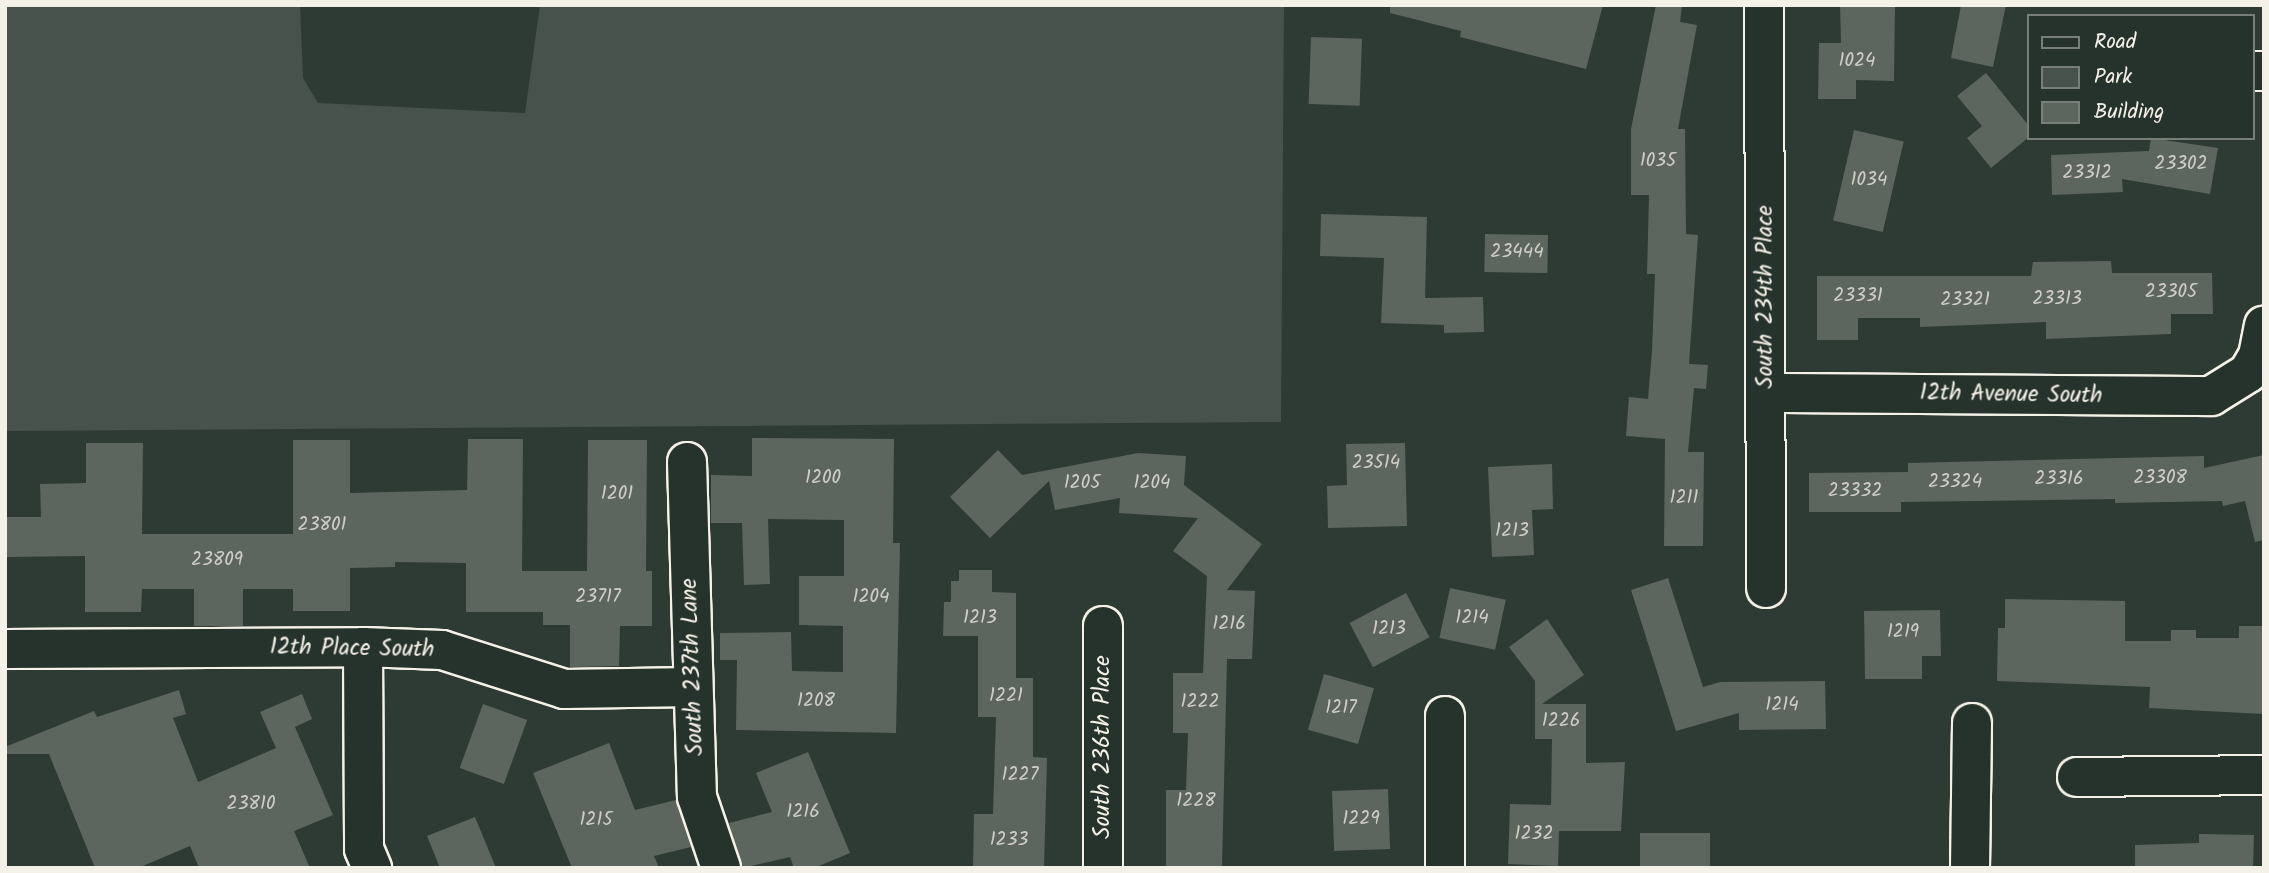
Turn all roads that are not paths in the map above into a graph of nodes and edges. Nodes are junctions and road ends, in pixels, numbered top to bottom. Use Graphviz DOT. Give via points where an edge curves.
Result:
graph roads {
  1 [pos="1764,5"];
  2 [pos="2264,326"];
  3 [pos="1767,393"];
  4 [pos="687,462"];
  5 [pos="1766,588"];
  6 [pos="1103,626"];
  7 [pos="363,646"];
  8 [pos="5,649"];
  9 [pos="693,687"];
  10 [pos="1446,716"];
  11 [pos="1972,723"];
  12 [pos="2264,775"];
  13 [pos="2077,777"];
  14 [pos="372,868"];
  15 [pos="721,868"];
  16 [pos="1102,868"];
  17 [pos="1445,868"];
  18 [pos="1970,868"];
  1 -- 3 [label="street, South 234th Place"];
  2 -- 3 [label="street, 12th Avenue South" via="2258,356 2248,373 2227,390 2202,397"];
  3 -- 5 [label="street, South 234th Place"];
  4 -- 9 [label="street, South 237th Lane"];
  6 -- 16 [label="street, South 236th Place"];
  7 -- 8 [label="street, 12th Place South"];
  7 -- 9 [label="street, 12th Place South" via="442,650 564,689"];
  7 -- 14 [label="street" via="364,849"];
  9 -- 15 [label="street, South 237th Lane" via="697,797"];
  10 -- 17 [label="street"];
  11 -- 18 [label="street"];
  12 -- 13 [label="street"];
}
